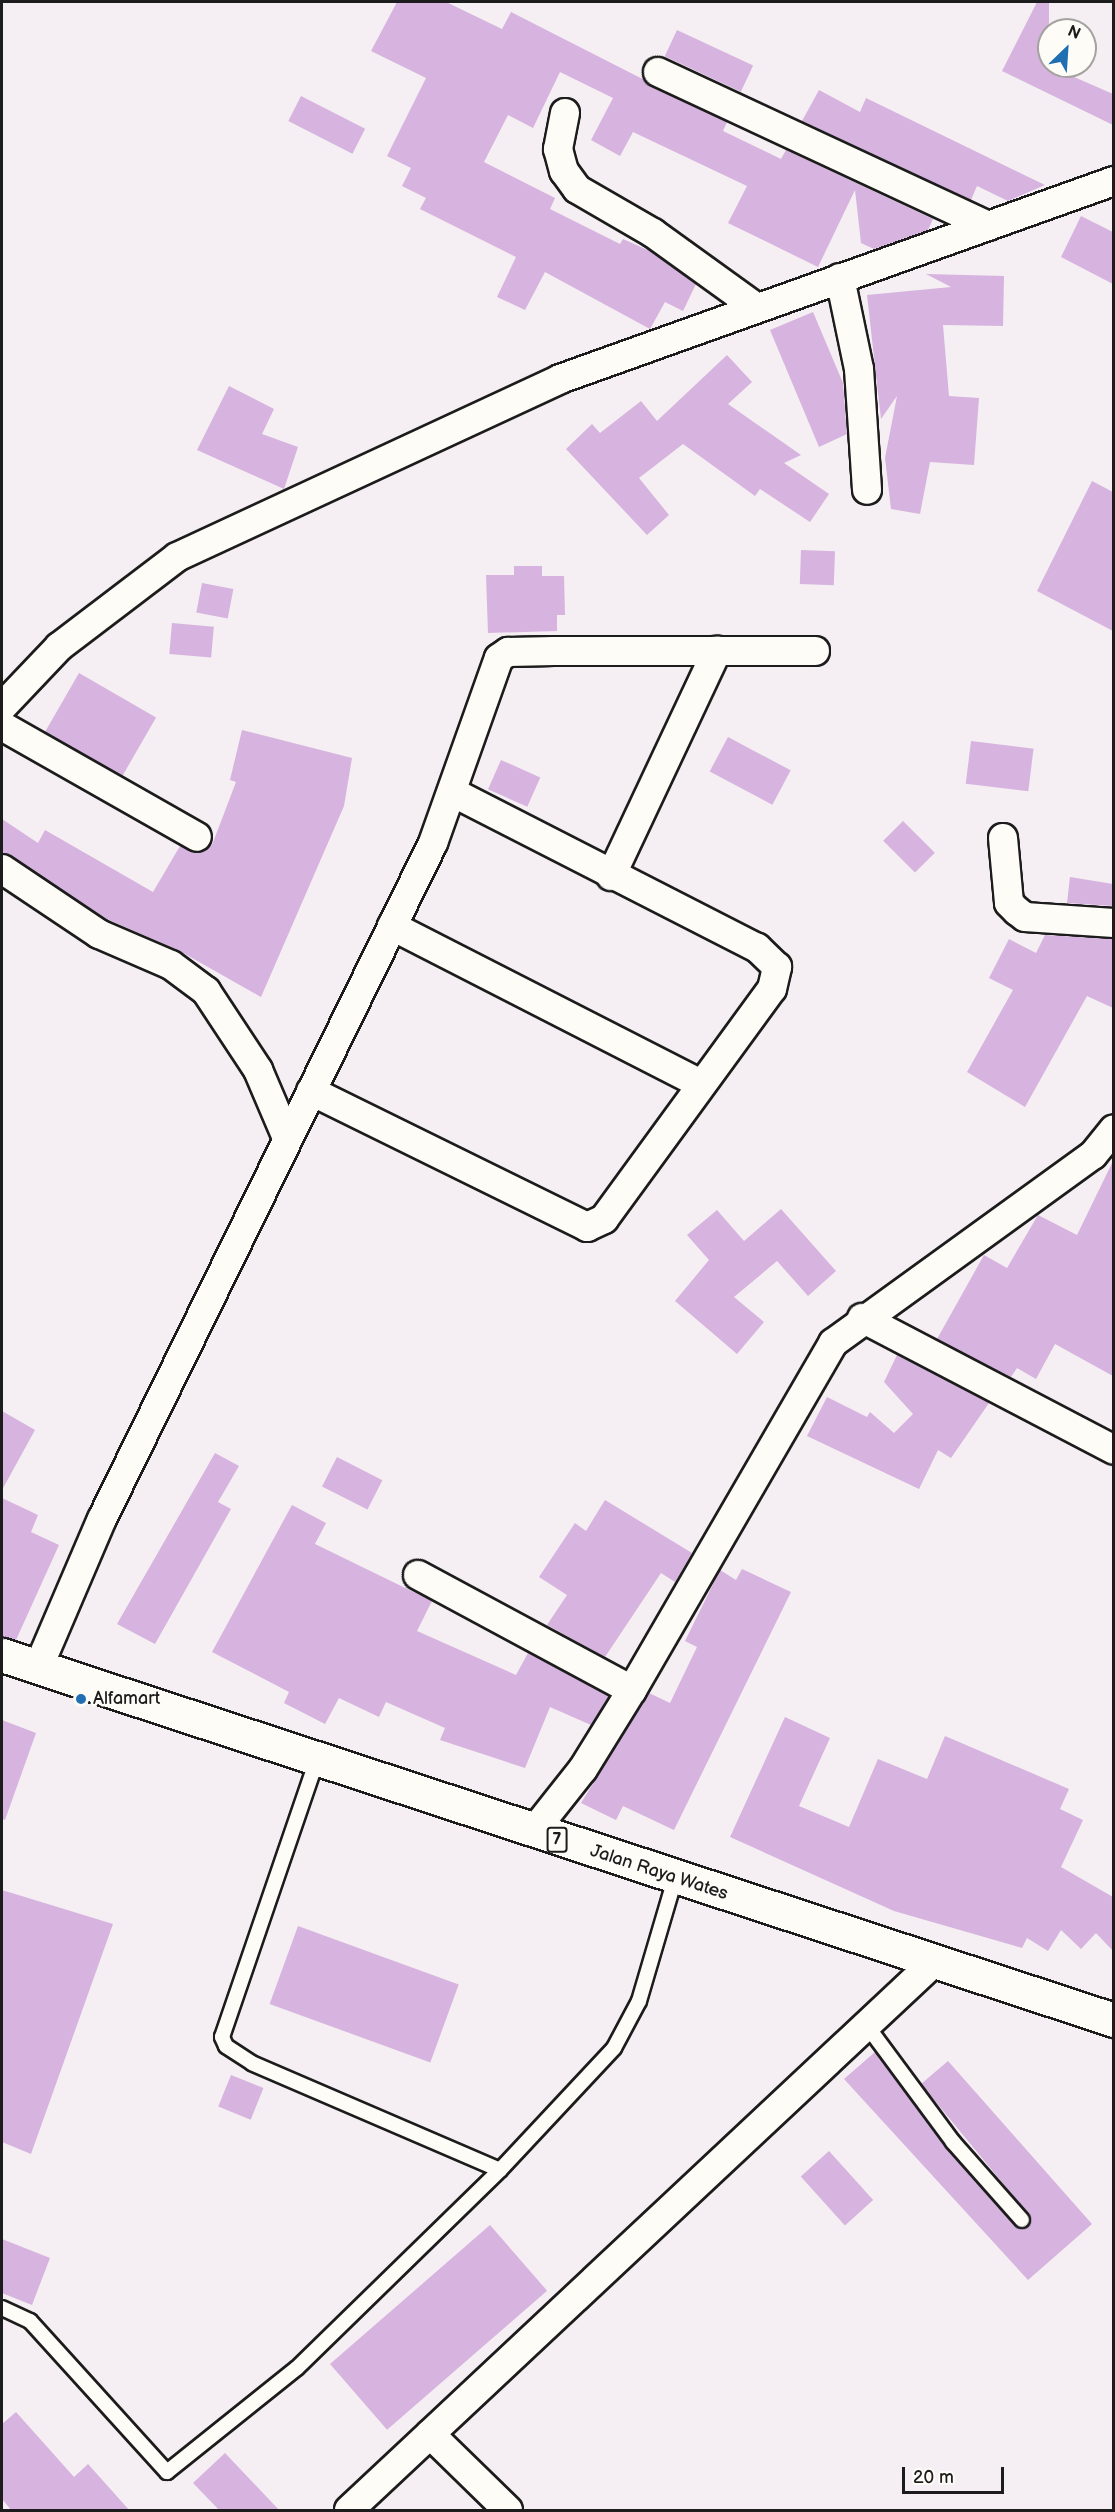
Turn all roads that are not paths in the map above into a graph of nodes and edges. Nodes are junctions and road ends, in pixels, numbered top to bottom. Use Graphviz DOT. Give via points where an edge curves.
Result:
graph roads {
  1 [pos="658,72"];
  2 [pos="565,113"];
  3 [pos="1113,180"];
  4 [pos="988,225"];
  5 [pos="840,278"];
  6 [pos="757,308"];
  7 [pos="867,490"];
  8 [pos="717,651"];
  9 [pos="815,651"];
  10 [pos="2,707"];
  11 [pos="2,726"];
  12 [pos="454,793"];
  13 [pos="197,837"];
  14 [pos="1003,838"];
  15 [pos="2,869"];
  16 [pos="611,876"];
  17 [pos="1113,923"];
  18 [pos="392,926"];
  19 [pos="699,1083"];
  20 [pos="311,1091"];
  21 [pos="1113,1129"];
  22 [pos="287,1138"];
  23 [pos="862,1318"];
  24 [pos="1113,1450"];
  25 [pos="418,1575"];
  26 [pos="2,1655"];
  27 [pos="39,1668"];
  28 [pos="632,1690"];
  29 [pos="316,1762"];
  30 [pos="533,1832"];
  31 [pos="675,1879"];
  32 [pos="934,1962"];
  33 [pos="1113,2020"];
  34 [pos="866,2023"];
  35 [pos="500,2170"];
  36 [pos="1022,2220"];
  37 [pos="2,2307"];
  38 [pos="430,2434"];
  39 [pos="350,2511"];
  40 [pos="508,2511"];
  1 -- 4 [label="street"];
  2 -- 6 [label="street" via="558,148 564,171 578,189 653,233"];
  3 -- 4 [label="street"];
  4 -- 5 [label="street"];
  5 -- 6 [label="street"];
  5 -- 7 [label="street" via="859,369"];
  6 -- 10 [label="street" via="560,379 177,557 58,647"];
  8 -- 9 [label="street"];
  8 -- 12 [label="street" via="508,652 493,667"];
  8 -- 16 [label="street"];
  11 -- 13 [label="street"];
  12 -- 16 [label="street"];
  12 -- 18 [label="street"];
  14 -- 17 [label="street" via="1009,903 1017,911 1025,917"];
  15 -- 22 [label="street" via="99,934 171,965 206,991 258,1070"];
  16 -- 19 [label="street" via="757,948 777,967 772,989"];
  18 -- 19 [label="street"];
  18 -- 20 [label="street"];
  19 -- 20 [label="street" via="610,1211 587,1227"];
  20 -- 22 [label="street"];
  21 -- 23 [label="street" via="1093,1155"];
  22 -- 27 [label="street" via="102,1519"];
  23 -- 24 [label="street"];
  23 -- 28 [label="street" via="833,1343 800,1395 709,1565"];
  25 -- 28 [label="street"];
  26 -- 27 [label="highway, Jalan Raya Wates / 7"];
  27 -- 29 [label="highway, Jalan Raya Wates / 7"];
  28 -- 30 [label="street" via="583,1769"];
  29 -- 30 [label="highway, Jalan Raya Wates / 7"];
  29 -- 35 [label="lane" via="222,2037 226,2046 252,2063"];
  30 -- 31 [label="highway, Jalan Raya Wates / 7"];
  31 -- 32 [label="highway, Jalan Raya Wates / 7"];
  31 -- 35 [label="lane" via="639,2001 614,2048"];
  32 -- 33 [label="highway, Jalan Raya Wates / 7"];
  32 -- 34 [label="street"];
  34 -- 36 [label="lane" via="953,2142"];
  34 -- 38 [label="street"];
  35 -- 37 [label="lane" via="297,2368 167,2472 30,2321"];
  38 -- 39 [label="street"];
  38 -- 40 [label="street"];
}
